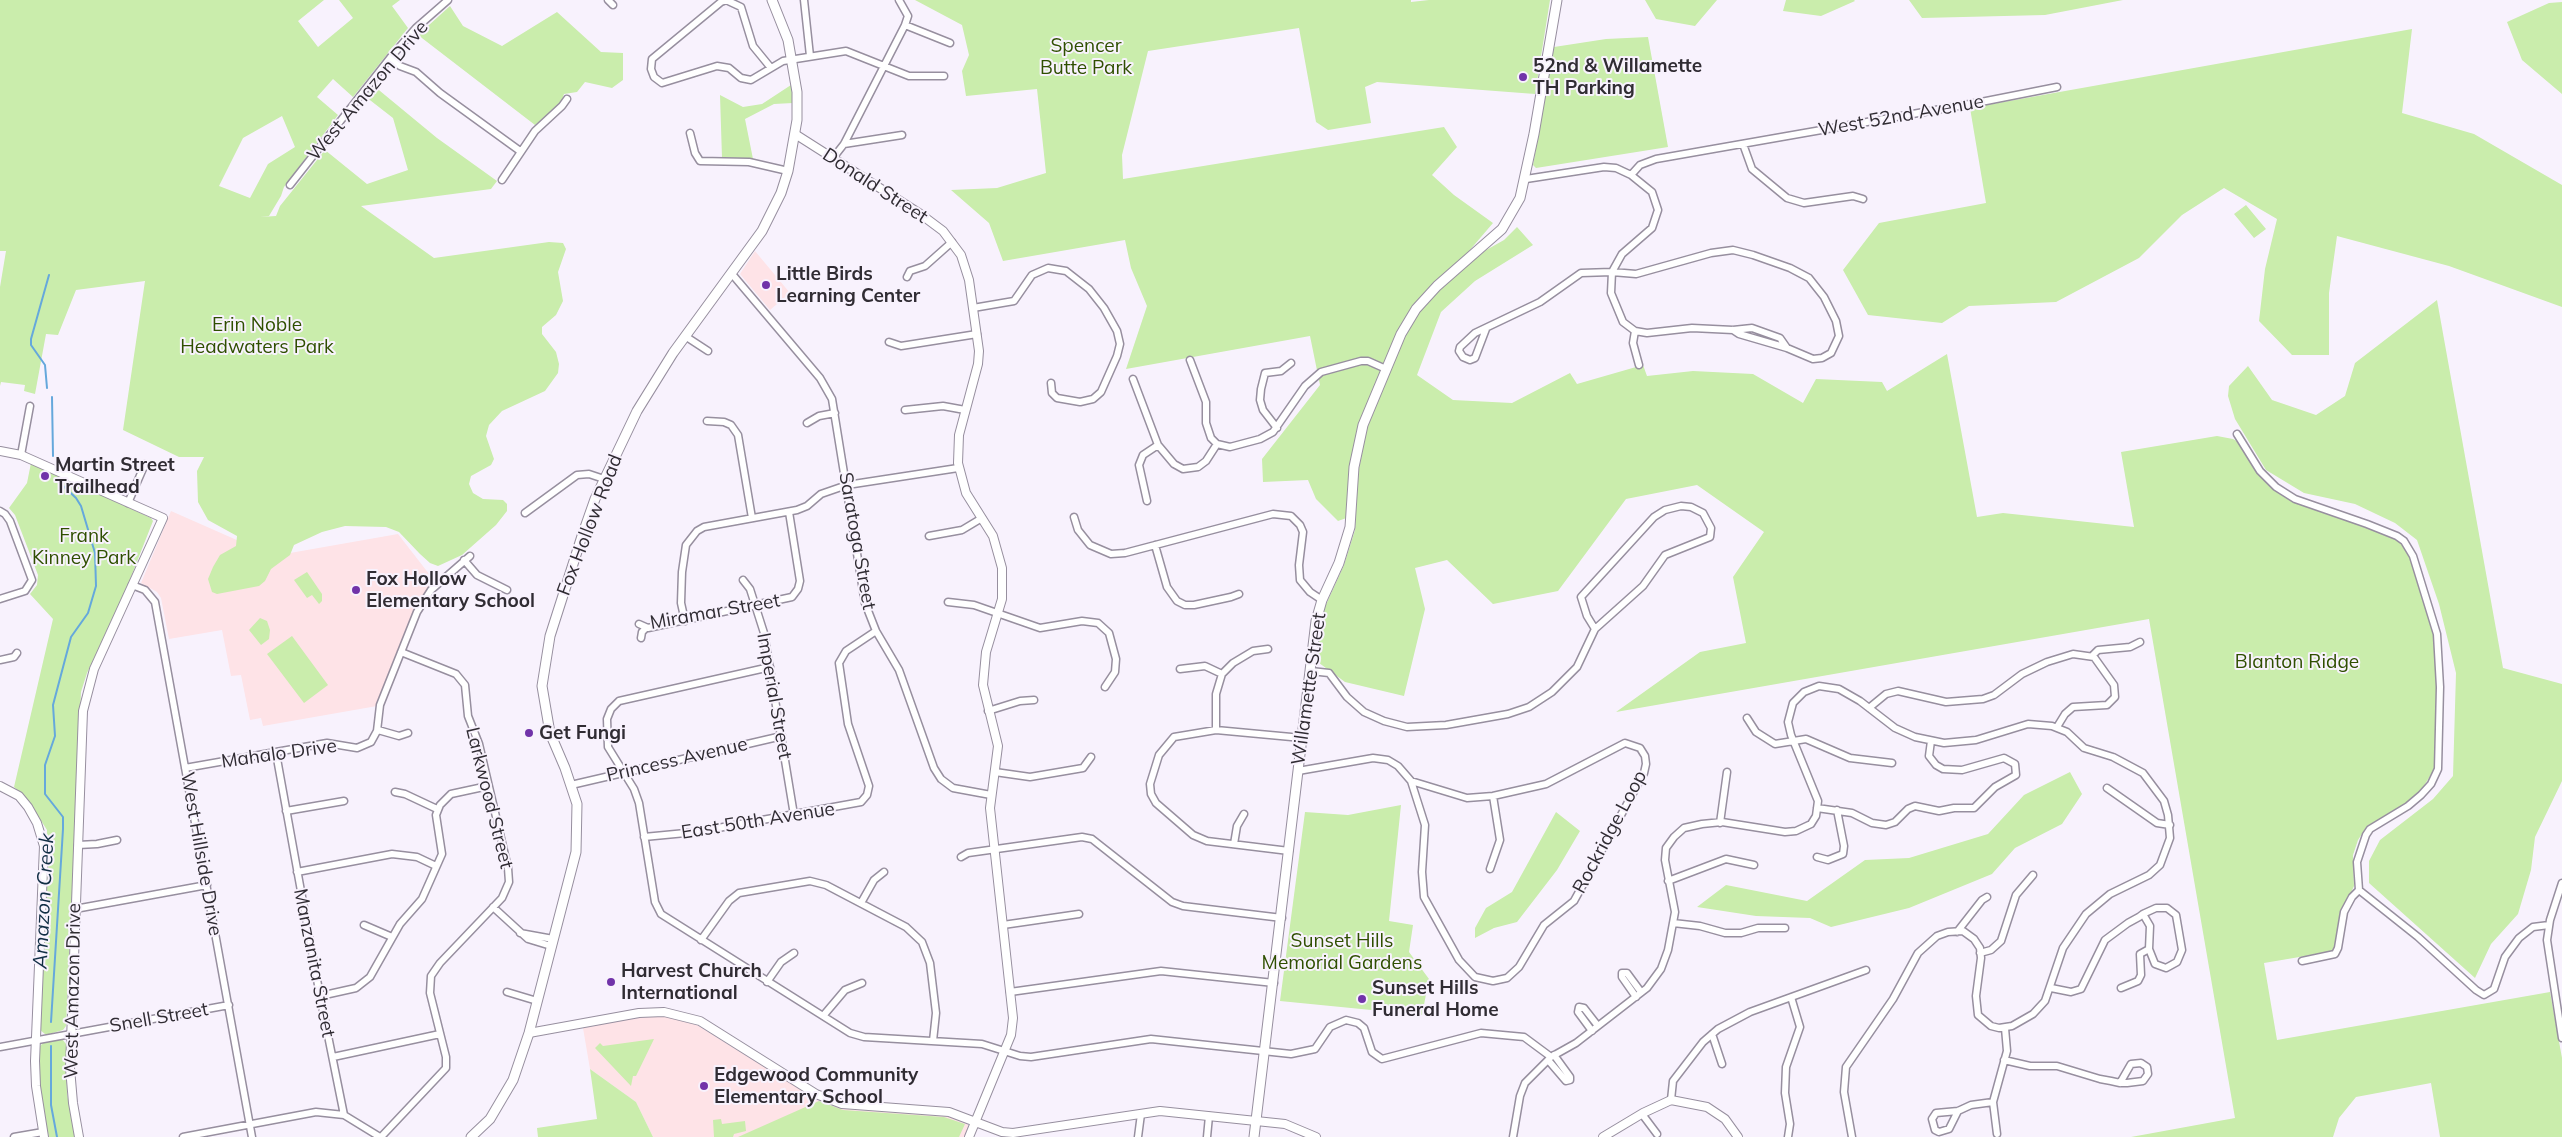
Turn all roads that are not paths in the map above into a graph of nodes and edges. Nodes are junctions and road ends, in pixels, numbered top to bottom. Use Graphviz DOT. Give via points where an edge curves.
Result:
graph roads {
  1 [pos="448,0"];
  2 [pos="772,0"];
  3 [pos="804,0"];
  4 [pos="898,0"];
  5 [pos="1557,0"];
  6 [pos="905,25"];
  7 [pos="950,43"];
  8 [pos="810,56"];
  9 [pos="390,58"];
  10 [pos="793,60"];
  11 [pos="885,66"];
  12 [pos="770,68"];
  13 [pos="944,76"];
  14 [pos="2057,87"];
  15 [pos="567,99"];
  16 [pos="690,133"];
  17 [pos="795,134"];
  18 [pos="902,135"];
  19 [pos="844,144"];
  20 [pos="1744,144"];
  21 [pos="520,152"];
  22 [pos="833,158"];
  23 [pos="788,171"];
  24 [pos="1631,175"];
  25 [pos="1526,179"];
  26 [pos="502,180"];
  27 [pos="290,185"];
  28 [pos="1863,199"];
  29 [pos="952,242"];
  30 [pos="1612,272"];
  31 [pos="732,274"];
  32 [pos="907,277"];
  33 [pos="973,308"];
  34 [pos="1486,329"];
  35 [pos="1635,331"];
  36 [pos="977,334"];
  37 [pos="686,336"];
  38 [pos="889,342"];
  39 [pos="708,351"];
  40 [pos="1190,360"];
  41 [pos="1290,363"];
  42 [pos="1639,365"];
  43 [pos="1386,369"];
  44 [pos="1133,379"];
  45 [pos="1051,383"];
  46 [pos="30,406"];
  47 [pos="905,410"];
  48 [pos="965,410"];
  49 [pos="835,413"];
  50 [pos="707,421"];
  51 [pos="807,423"];
  52 [pos="1277,428"];
  53 [pos="2237,434"];
  54 [pos="1217,444"];
  55 [pos="1158,445"];
  56 [pos="0,451"];
  57 [pos="21,455"];
  58 [pos="145,464"];
  59 [pos="958,468"];
  60 [pos="604,479"];
  61 [pos="847,485"];
  62 [pos="1148,501"];
  63 [pos="128,503"];
  64 [pos="0,511"];
  65 [pos="789,512"];
  66 [pos="525,513"];
  67 [pos="1074,517"];
  68 [pos="752,518"];
  69 [pos="982,518"];
  70 [pos="928,536"];
  71 [pos="1155,545"];
  72 [pos="470,556"];
  73 [pos="464,560"];
  74 [pos="743,580"];
  75 [pos="132,585"];
  76 [pos="507,590"];
  77 [pos="1239,594"];
  78 [pos="0,599"];
  79 [pos="1322,600"];
  80 [pos="948,602"];
  81 [pos="755,606"];
  82 [pos="999,613"];
  83 [pos="685,621"];
  84 [pos="639,624"];
  85 [pos="646,628"];
  86 [pos="1595,629"];
  87 [pos="876,631"];
  88 [pos="641,638"];
  89 [pos="2140,642"];
  90 [pos="1268,649"];
  91 [pos="401,652"];
  92 [pos="17,653"];
  93 [pos="2092,656"];
  94 [pos="0,660"];
  95 [pos="770,667"];
  96 [pos="1180,669"];
  97 [pos="1311,671"];
  98 [pos="1222,674"];
  99 [pos="1105,687"];
  100 [pos="1034,700"];
  101 [pos="1869,708"];
  102 [pos="988,711"];
  103 [pos="1747,718"];
  104 [pos="2057,727"];
  105 [pos="378,730"];
  106 [pos="1216,730"];
  107 [pos="408,733"];
  108 [pos="782,736"];
  109 [pos="1302,738"];
  110 [pos="1794,741"];
  111 [pos="1930,741"];
  112 [pos="276,753"];
  113 [pos="1091,757"];
  114 [pos="1892,763"];
  115 [pos="185,768"];
  116 [pos="1298,770"];
  117 [pos="623,772"];
  118 [pos="995,772"];
  119 [pos="1727,772"];
  120 [pos="1411,781"];
  121 [pos="571,785"];
  122 [pos="0,786"];
  123 [pos="488,786"];
  124 [pos="1428,786"];
  125 [pos="2107,788"];
  126 [pos="395,792"];
  127 [pos="991,795"];
  128 [pos="1493,796"];
  129 [pos="1416,798"];
  130 [pos="344,801"];
  131 [pos="1817,808"];
  132 [pos="437,809"];
  133 [pos="1837,810"];
  134 [pos="286,811"];
  135 [pos="1244,814"];
  136 [pos="794,815"];
  137 [pos="1720,823"];
  138 [pos="2170,825"];
  139 [pos="644,837"];
  140 [pos="117,840"];
  141 [pos="1234,844"];
  142 [pos="78,845"];
  143 [pos="994,849"];
  144 [pos="1289,851"];
  145 [pos="961,857"];
  146 [pos="1817,857"];
  147 [pos="1754,865"];
  148 [pos="436,866"];
  149 [pos="1490,869"];
  150 [pos="297,872"];
  151 [pos="884,872"];
  152 [pos="2033,875"];
  153 [pos="1668,881"];
  154 [pos="2562,883"];
  155 [pos="207,886"];
  156 [pos="2359,890"];
  157 [pos="1987,898"];
  158 [pos="861,904"];
  159 [pos="493,907"];
  160 [pos="75,909"];
  161 [pos="1079,914"];
  162 [pos="2143,914"];
  163 [pos="1282,918"];
  164 [pos="1673,923"];
  165 [pos="364,925"];
  166 [pos="1003,925"];
  167 [pos="2549,925"];
  168 [pos="1785,928"];
  169 [pos="1957,932"];
  170 [pos="392,937"];
  171 [pos="700,940"];
  172 [pos="552,942"];
  173 [pos="2149,949"];
  174 [pos="794,953"];
  175 [pos="1980,953"];
  176 [pos="2302,961"];
  177 [pos="1866,970"];
  178 [pos="767,982"];
  179 [pos="862,983"];
  180 [pos="1274,984"];
  181 [pos="2051,988"];
  182 [pos="2121,988"];
  183 [pos="507,992"];
  184 [pos="1010,992"];
  185 [pos="320,996"];
  186 [pos="1791,997"];
  187 [pos="537,1000"];
  188 [pos="229,1005"];
  189 [pos="822,1016"];
  190 [pos="1598,1026"];
  191 [pos="2005,1028"];
  192 [pos="1592,1031"];
  193 [pos="529,1033"];
  194 [pos="440,1034"];
  195 [pos="1712,1034"];
  196 [pos="70,1035"];
  197 [pos="2562,1038"];
  198 [pos="36,1041"];
  199 [pos="933,1041"];
  200 [pos="0,1047"];
  201 [pos="1005,1050"];
  202 [pos="1265,1051"];
  203 [pos="333,1057"];
  204 [pos="1551,1057"];
  205 [pos="2004,1060"];
  206 [pos="1722,1064"];
  207 [pos="2120,1083"];
  208 [pos="1671,1100"];
  209 [pos="1993,1102"];
  210 [pos="1958,1111"];
  211 [pos="1141,1114"];
  212 [pos="1642,1114"];
  213 [pos="344,1115"];
  214 [pos="1209,1116"];
  215 [pos="976,1121"];
  216 [pos="1256,1121"];
  217 [pos="250,1124"];
  218 [pos="43,1134"];
  219 [pos="1034,1134"];
  220 [pos="1657,1134"];
  221 [pos="1997,1134"];
  222 [pos="14,1137"];
  223 [pos="79,1137"];
  224 [pos="183,1137"];
  225 [pos="252,1137"];
  226 [pos="380,1137"];
  227 [pos="471,1137"];
  228 [pos="969,1137"];
  229 [pos="1138,1137"];
  230 [pos="1207,1137"];
  231 [pos="1254,1137"];
  232 [pos="1316,1137"];
  233 [pos="1513,1137"];
  234 [pos="1603,1137"];
  235 [pos="1738,1137"];
  236 [pos="1788,1137"];
  237 [pos="1852,1137"];
  1 -- 9 [label="street, West Amazon Drive" via="416,28"];
  2 -- 10 [label="main road, Fox Hollow Road"];
  3 -- 8 [label="street"];
  4 -- 6 [label="street" via="908,16"];
  5 -- 25 [label="main road, Willamette Street"];
  6 -- 7 [label="street"];
  6 -- 11 [label="street"];
  8 -- 10 [label="street"];
  8 -- 11 [label="street" via="846,51"];
  9 -- 21 [label="street" via="416,72"];
  9 -- 27 [label="street, West Amazon Drive"];
  10 -- 12 [label="street"];
  10 -- 17 [label="main road, Fox Hollow Road" via="797,92"];
  11 -- 13 [label="street" via="909,76"];
  11 -- 19 [label="street"];
  12 -- 12 [label="street" via="757,78 746,80 729,68 717,66 667,83 657,81 651,69 652,59 726,0 741,7 753,46"];
  14 -- 20 [label="street, West 52nd Avenue"];
  15 -- 21 [label="street" via="535,131"];
  16 -- 23 [label="street" via="700,161 749,162"];
  17 -- 22 [label="street, Donald Street"];
  17 -- 23 [label="main road, Fox Hollow Road"];
  18 -- 19 [label="street"];
  19 -- 22 [label="street"];
  20 -- 24 [label="street, West 52nd Avenue" via="1650,160"];
  20 -- 28 [label="street" via="1752,169 1787,198 1804,203 1853,196"];
  21 -- 26 [label="street"];
  22 -- 29 [label="street, Donald Street" via="919,213"];
  23 -- 31 [label="main road, Fox Hollow Road" via="768,221"];
  24 -- 25 [label="street" via="1604,167"];
  24 -- 30 [label="street" via="1655,197 1657,215 1652,228 1622,254"];
  25 -- 43 [label="main road, Willamette Street" via="1520,198 1502,229 1437,286 1416,309"];
  29 -- 32 [label="street" via="925,266 910,271"];
  29 -- 33 [label="street, Donald Street" via="966,269"];
  30 -- 34 [label="street" via="1581,273 1540,302"];
  30 -- 35 [label="street" via="1610,286 1618,313 1623,322"];
  30 -- 35 [label="street" via="1636,274 1733,250 1753,255 1797,271 1814,283 1836,321 1839,336 1834,350 1822,358 1810,359 1733,330"];
  31 -- 37 [label="main road, Fox Hollow Road"];
  31 -- 49 [label="street, Saratoga Street" via="828,388"];
  33 -- 36 [label="street, Donald Street"];
  33 -- 45 [label="street" via="1014,301 1037,271 1048,268 1060,268 1089,289 1117,331 1120,348 1096,397 1080,402 1057,398 1052,393"];
  34 -- 34 [label="street" via="1463,343 1459,351 1463,357 1475,358"];
  35 -- 42 [label="street" via="1633,343"];
  36 -- 38 [label="street" via="901,346"];
  36 -- 48 [label="street, Donald Street" via="978,364"];
  37 -- 39 [label="street"];
  37 -- 60 [label="main road, Fox Hollow Road" via="637,411"];
  40 -- 54 [label="street" via="1206,402 1206,424"];
  41 -- 52 [label="street" via="1281,370 1265,373 1260,395 1264,413"];
  43 -- 52 [label="street" via="1361,360 1321,372 1305,386"];
  43 -- 79 [label="main road, Willamette Street" via="1358,444 1352,516 1346,544"];
  44 -- 55 [label="street"];
  46 -- 57 [label="street"];
  47 -- 48 [label="street" via="943,406"];
  48 -- 59 [label="street, Donald Street" via="958,446"];
  49 -- 51 [label="street" via="819,416"];
  49 -- 61 [label="street, Saratoga Street"];
  50 -- 68 [label="street" via="731,425 738,435"];
  52 -- 54 [label="street" via="1260,439 1237,446"];
  53 -- 156 [label="street" via="2260,471 2276,487 2296,499 2367,524 2404,542 2413,556 2437,634 2440,687 2438,769 2421,795 2366,835 2357,862"];
  54 -- 55 [label="street" via="1202,465 1188,469 1170,461"];
  55 -- 62 [label="street" via="1143,455 1138,465"];
  56 -- 57 [label="street"];
  57 -- 63 [label="street"];
  58 -- 63 [label="street"];
  59 -- 61 [label="street"];
  59 -- 69 [label="street, Donald Street" via="966,493"];
  60 -- 66 [label="street" via="589,474 577,475"];
  60 -- 121 [label="main road, Fox Hollow Road" via="552,630 543,671 546,718"];
  61 -- 65 [label="street" via="829,490 807,506"];
  61 -- 87 [label="street, Saratoga Street" via="865,603"];
  63 -- 75 [label="street, West Amazon Drive" via="163,518"];
  64 -- 78 [label="street" via="10,521 32,580 26,591"];
  65 -- 68 [label="street"];
  65 -- 81 [label="street, Miramar Street" via="800,585 787,600"];
  67 -- 71 [label="street" via="1082,537 1100,551 1125,553"];
  68 -- 83 [label="street" via="704,527 690,537 680,583"];
  69 -- 70 [label="street" via="962,530"];
  69 -- 82 [label="street, Donald Street" via="993,536 1002,568 1003,594"];
  71 -- 77 [label="street" via="1167,587 1177,601 1194,605"];
  71 -- 79 [label="street" via="1273,514 1291,516 1303,532 1300,580"];
  72 -- 73 [label="street"];
  73 -- 76 [label="street" via="477,575"];
  73 -- 91 [label="street" via="426,596"];
  74 -- 81 [label="street, Imperial Street"];
  75 -- 115 [label="street, West Hillside Drive" via="145,590 156,602"];
  75 -- 142 [label="street, West Amazon Drive" via="94,669 85,698"];
  79 -- 97 [label="main road, Willamette Street" via="1316,621"];
  80 -- 82 [label="street" via="968,603"];
  81 -- 83 [label="street, Miramar Street"];
  81 -- 95 [label="street, Imperial Street"];
  82 -- 99 [label="street" via="1040,628 1088,621 1102,625 1111,638 1117,664"];
  82 -- 102 [label="street, Donald Street" via="983,667"];
  83 -- 85 [label="street, Miramar Street"];
  84 -- 85 [label="street, Miramar Street"];
  85 -- 88 [label="street"];
  86 -- 86 [label="street" via="1643,586 1665,555 1711,536 1707,518 1696,508 1675,507 1656,515 1582,597 1587,616"];
  86 -- 97 [label="street" via="1577,667 1539,701 1508,714 1446,725 1407,727 1373,717 1347,697 1329,673"];
  87 -- 127 [label="street, Saratoga Street" via="900,670 937,774 953,788"];
  87 -- 136 [label="street, East 50th Avenue" via="846,650 839,663 848,724 868,782 867,795 854,805"];
  89 -- 93 [label="street" via="2130,647 2098,650"];
  90 -- 98 [label="street" via="1253,651"];
  91 -- 105 [label="street" via="380,705"];
  91 -- 123 [label="street, Larkwood Street" via="462,679 467,690 468,716 479,744"];
  92 -- 94 [label="street" via="14,657"];
  93 -- 101 [label="street" via="2073,654 2047,662 1983,699 1946,702 1898,691 1886,694"];
  93 -- 104 [label="street" via="2112,680 2116,688 2115,697 2107,705 2073,708"];
  95 -- 108 [label="street, Imperial Street"];
  95 -- 117 [label="street" via="619,701 607,719 607,738 613,758"];
  96 -- 98 [label="street" via="1206,666"];
  97 -- 109 [label="main road, Willamette Street"];
  98 -- 106 [label="street" via="1216,694"];
  100 -- 102 [label="street"];
  101 -- 110 [label="street" via="1839,689 1811,688 1798,697 1790,711 1789,726"];
  101 -- 111 [label="street" via="1895,728"];
  102 -- 118 [label="street, Donald Street" via="998,746"];
  103 -- 110 [label="street" via="1756,732 1771,743"];
  104 -- 111 [label="street" via="2033,724 1968,742"];
  104 -- 138 [label="street" via="2084,748 2113,757 2143,773 2164,801"];
  105 -- 107 [label="street" via="397,736"];
  105 -- 112 [label="street, Mahalo Drive" via="374,739 362,747 328,744"];
  106 -- 109 [label="street"];
  106 -- 141 [label="street" via="1174,737 1166,745 1152,775 1151,794 1163,811 1194,835 1207,841"];
  108 -- 117 [label="street, Princess Avenue"];
  108 -- 136 [label="street, Imperial Street"];
  109 -- 116 [label="main road, Willamette Street"];
  110 -- 114 [label="street" via="1811,740 1850,758"];
  110 -- 131 [label="street" via="1814,788"];
  111 -- 133 [label="street" via="1929,756 1942,770 1962,770 2004,758 2015,764 2016,775 1995,787 1974,808 1939,812 1915,806 1890,824 1876,824"];
  112 -- 115 [label="street, Mahalo Drive"];
  112 -- 134 [label="street, Manzanita Street"];
  113 -- 118 [label="street" via="1082,768 1030,777"];
  115 -- 155 [label="street, West Hillside Drive"];
  116 -- 120 [label="street" via="1383,759 1398,766"];
  116 -- 144 [label="main road, Willamette Street"];
  117 -- 121 [label="street, Princess Avenue"];
  117 -- 139 [label="street" via="639,803"];
  118 -- 127 [label="street, Donald Street"];
  119 -- 137 [label="street"];
  120 -- 124 [label="street, Rockridge Loop"];
  120 -- 129 [label="street, Rockridge Loop"];
  121 -- 172 [label="main road, Fox Hollow Road" via="577,811 577,840"];
  122 -- 198 [label="street" via="19,796 28,807 44,846"];
  123 -- 132 [label="street" via="451,794"];
  123 -- 159 [label="street, Larkwood Street" via="509,875 505,893"];
  124 -- 128 [label="street, Rockridge Loop" via="1467,798"];
  124 -- 129 [label="street" via="1416,787"];
  125 -- 138 [label="street" via="2157,823"];
  126 -- 132 [label="street"];
  127 -- 143 [label="street, Donald Street"];
  128 -- 129 [label="street, Rockridge Loop" via="1549,783 1621,744 1637,746 1646,760 1644,774 1574,901 1544,926 1519,967 1507,978 1493,981 1475,977 1459,960 1424,897 1425,826"];
  128 -- 149 [label="street" via="1500,840"];
  130 -- 134 [label="street"];
  131 -- 133 [label="street"];
  131 -- 137 [label="street" via="1811,824 1796,831"];
  132 -- 148 [label="street" via="442,851"];
  133 -- 146 [label="street" via="1843,854 1828,860"];
  134 -- 150 [label="street, Manzanita Street"];
  135 -- 141 [label="street" via="1237,826"];
  136 -- 139 [label="street, East 50th Avenue" via="696,832"];
  137 -- 153 [label="street" via="1684,828 1674,837 1666,848"];
  138 -- 181 [label="street" via="2169,846 2157,868 2103,899 2075,927 2063,948"];
  139 -- 171 [label="street" via="658,910"];
  140 -- 142 [label="street"];
  141 -- 144 [label="street"];
  142 -- 160 [label="street, West Amazon Drive"];
  143 -- 145 [label="street" via="968,852"];
  143 -- 163 [label="street" via="1082,837 1092,839 1172,902"];
  143 -- 166 [label="street, Donald Street"];
  144 -- 163 [label="main road, Willamette Street"];
  147 -- 153 [label="street" via="1726,859"];
  148 -- 150 [label="street" via="417,857 392,854"];
  148 -- 170 [label="street" via="422,899"];
  150 -- 185 [label="street, Manzanita Street"];
  151 -- 158 [label="street" via="874,880"];
  152 -- 175 [label="street" via="2016,895 2001,941 1991,950"];
  153 -- 164 [label="street" via="1675,912"];
  154 -- 167 [label="street"];
  155 -- 160 [label="street"];
  155 -- 188 [label="street, West Hillside Drive"];
  156 -- 167 [label="street" via="2484,995 2494,989 2506,957 2519,938 2537,925"];
  156 -- 176 [label="street" via="2344,912 2335,954"];
  157 -- 169 [label="street"];
  158 -- 171 [label="street" via="815,881 744,892 734,895"];
  158 -- 199 [label="street" via="910,930 925,947 936,1013"];
  159 -- 172 [label="street" via="528,939"];
  159 -- 194 [label="street, Larkwood Street" via="431,976 430,993"];
  160 -- 196 [label="street, West Amazon Drive"];
  161 -- 166 [label="street"];
  162 -- 173 [label="street" via="2150,929"];
  162 -- 173 [label="street" via="2160,907 2173,911 2177,917 2182,950 2177,962 2162,968 2155,964"];
  162 -- 181 [label="street" via="2103,943 2082,989 2071,992"];
  163 -- 180 [label="main road, Willamette Street"];
  164 -- 168 [label="street" via="1725,933"];
  164 -- 190 [label="street" via="1661,969 1639,995"];
  165 -- 170 [label="street"];
  166 -- 184 [label="street, Donald Street"];
  167 -- 197 [label="street" via="2548,955"];
  169 -- 175 [label="street" via="1974,939"];
  169 -- 237 [label="street" via="1936,936 1918,953 1883,1014 1849,1061 1844,1086"];
  170 -- 185 [label="street" via="375,969 362,984"];
  171 -- 178 [label="street"];
  172 -- 187 [label="main road, Fox Hollow Road"];
  173 -- 182 [label="street" via="2140,954 2141,975 2138,981"];
  174 -- 178 [label="street" via="780,962"];
  175 -- 191 [label="street" via="1976,996 1978,1015 1991,1026"];
  177 -- 186 [label="street"];
  178 -- 189 [label="street"];
  179 -- 189 [label="street" via="845,990"];
  180 -- 184 [label="street" via="1161,971"];
  180 -- 202 [label="main road, Willamette Street"];
  181 -- 191 [label="street" via="2034,1014"];
  183 -- 187 [label="street"];
  184 -- 201 [label="street, Donald Street" via="1013,1027"];
  185 -- 203 [label="street, Manzanita Street"];
  186 -- 195 [label="street" via="1736,1018"];
  186 -- 236 [label="street" via="1800,1027 1788,1057 1785,1076 1790,1124"];
  187 -- 193 [label="main road, Fox Hollow Road"];
  188 -- 196 [label="street, Snell Street"];
  188 -- 217 [label="street, West Hillside Drive"];
  189 -- 199 [label="street" via="859,1037"];
  190 -- 192 [label="street"];
  190 -- 192 [label="street" via="1584,1008 1579,1008 1578,1012"];
  191 -- 205 [label="street" via="2008,1052"];
  192 -- 204 [label="street"];
  193 -- 215 [label="street" via="651,1012 675,1013 700,1021 829,1100 857,1107 950,1112"];
  193 -- 227 [label="main road, Fox Hollow Road" via="513,1080 490,1119"];
  194 -- 203 [label="street"];
  194 -- 226 [label="street, Larkwood Street" via="446,1068"];
  195 -- 206 [label="street"];
  195 -- 208 [label="street" via="1674,1081"];
  196 -- 198 [label="street, Snell Street"];
  196 -- 223 [label="street, West Amazon Drive" via="71,1085"];
  198 -- 200 [label="street, Snell Street"];
  198 -- 218 [label="street" via="36,1086"];
  199 -- 201 [label="street" via="982,1044"];
  201 -- 202 [label="street" via="1031,1057 1162,1039"];
  201 -- 215 [label="street, Donald Street"];
  202 -- 204 [label="street" via="1291,1054 1312,1050 1320,1044 1330,1027 1346,1020 1364,1028 1372,1052 1382,1059 1482,1033 1524,1037"];
  202 -- 216 [label="main road, Willamette Street"];
  203 -- 213 [label="street, Manzanita Street"];
  204 -- 233 [label="street" via="1526,1083 1520,1096"];
  205 -- 207 [label="street" via="2030,1066 2057,1066"];
  205 -- 209 [label="street"];
  207 -- 207 [label="street" via="2143,1081 2148,1074 2147,1067 2140,1062 2132,1064"];
  208 -- 212 [label="street"];
  208 -- 235 [label="street" via="1707,1107 1725,1119"];
  209 -- 210 [label="street" via="1971,1105"];
  209 -- 221 [label="street"];
  211 -- 214 [label="street" via="1160,1112"];
  211 -- 219 [label="street"];
  211 -- 229 [label="street"];
  212 -- 220 [label="street"];
  212 -- 234 [label="street"];
  213 -- 217 [label="street" via="316,1112"];
  213 -- 226 [label="street"];
  214 -- 216 [label="street"];
  214 -- 230 [label="street"];
  215 -- 219 [label="street" via="1002,1132"];
  215 -- 228 [label="street, Donald Street"];
  216 -- 231 [label="main road, Willamette Street"];
  216 -- 232 [label="street" via="1285,1124"];
  217 -- 224 [label="street"];
  217 -- 225 [label="street, West Hillside Drive"];
  218 -- 222 [label="street"];
}
